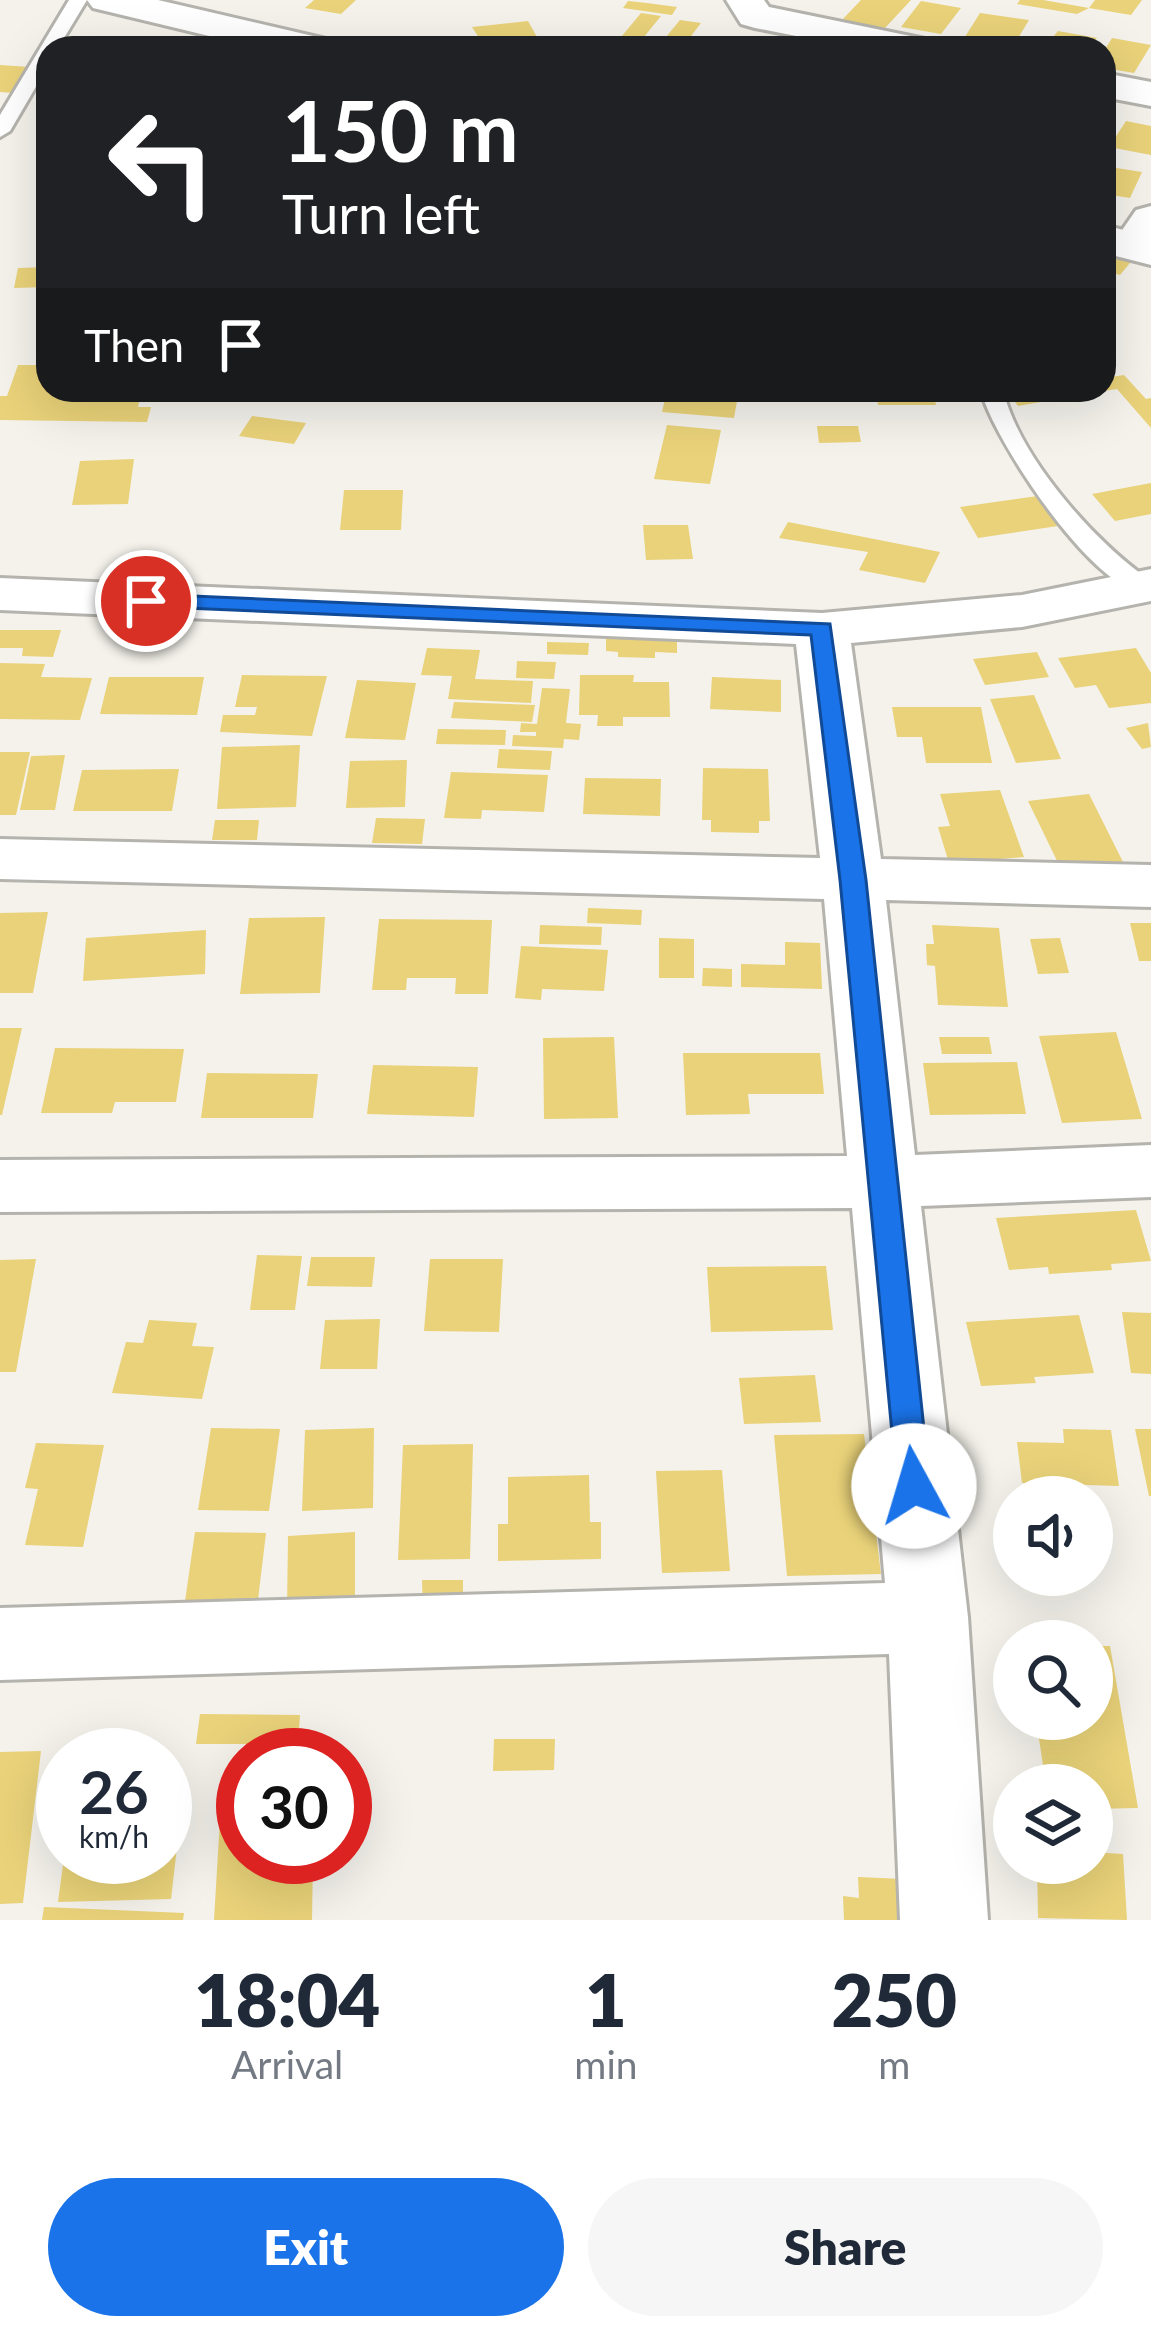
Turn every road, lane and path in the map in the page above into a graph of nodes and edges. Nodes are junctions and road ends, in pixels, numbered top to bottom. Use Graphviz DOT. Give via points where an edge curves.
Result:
graph roads {
  1 [pos="78,0"];
  2 [pos="107,0"];
  3 [pos="745,0"];
  4 [pos="57,36"];
  5 [pos="260,36"];
  6 [pos="856,36"];
  7 [pos="36,71"];
  8 [pos="1116,87"];
  9 [pos="1151,94"];
  10 [pos="0,131"];
  11 [pos="992,402"];
  12 [pos="1147,586"];
  13 [pos="0,594"];
  14 [pos="822,629"];
  15 [pos="0,859"];
  16 [pos="853,880"];
  17 [pos="1151,886"];
  18 [pos="1151,1171"];
  19 [pos="880,1182"];
  20 [pos="0,1186"];
  21 [pos="928,1617"];
  22 [pos="0,1644"];
  23 [pos="944,1920"];
  1 -- 4 [label="lane"];
  2 -- 5 [label="street"];
  3 -- 6 [label="street" via="755,16"];
  7 -- 10 [label="lane"];
  8 -- 9 [label="street"];
  11 -- 12 [label="lane" via="1036,477 1106,560"];
  12 -- 14 [label="street" via="1022,611"];
  13 -- 14 [label="street"];
  14 -- 16 [label="street"];
  15 -- 16 [label="street"];
  16 -- 17 [label="street"];
  16 -- 19 [label="street"];
  18 -- 19 [label="street"];
  19 -- 20 [label="street"];
  19 -- 21 [label="street"];
  21 -- 22 [label="street"];
  21 -- 23 [label="street"];
}
